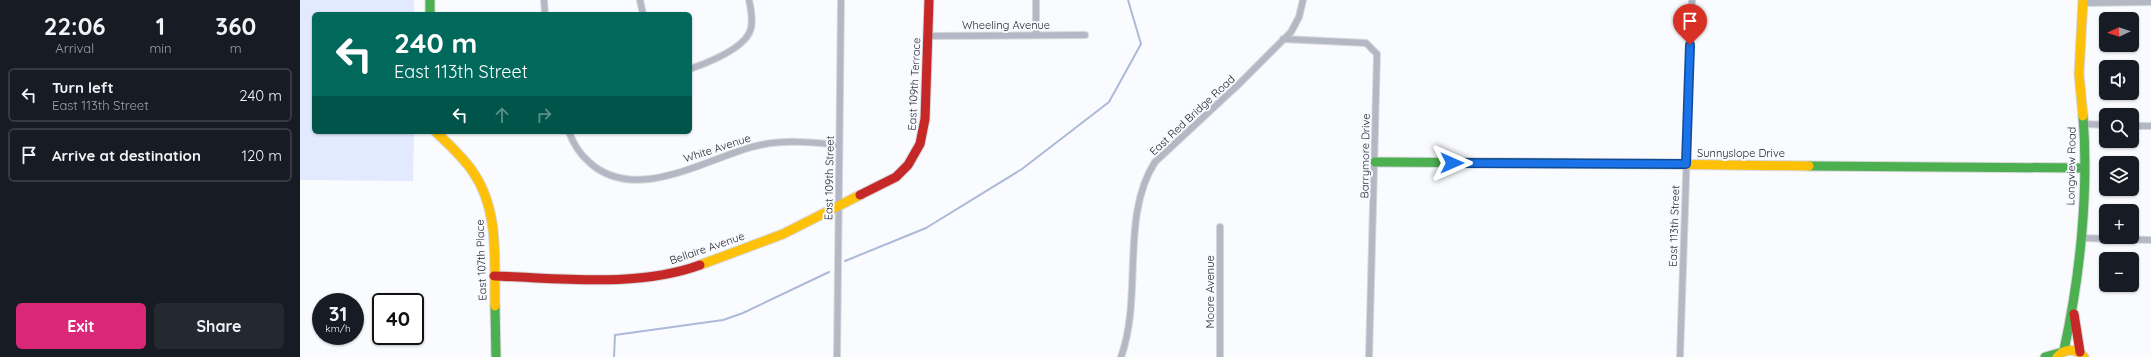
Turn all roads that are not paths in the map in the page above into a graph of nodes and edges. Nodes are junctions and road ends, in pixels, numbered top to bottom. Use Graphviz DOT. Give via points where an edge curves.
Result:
graph roads {
  1 [pos="430,0"];
  2 [pos="544,0"];
  3 [pos="640,0"];
  4 [pos="750,0"];
  5 [pos="841,0"];
  6 [pos="929,0"];
  7 [pos="1036,0"];
  8 [pos="1303,0"];
  9 [pos="1692,0"];
  10 [pos="2083,2"];
  11 [pos="2151,2"];
  12 [pos="430,12"];
  13 [pos="545,12"];
  14 [pos="643,12"];
  15 [pos="1036,35"];
  16 [pos="1085,35"];
  17 [pos="928,36"];
  18 [pos="1283,39"];
  19 [pos="692,68"];
  20 [pos="2084,124"];
  21 [pos="2099,125"];
  22 [pos="2139,126"];
  23 [pos="2151,126"];
  24 [pos="438,134"];
  25 [pos="571,134"];
  26 [pos="840,145"];
  27 [pos="1375,162"];
  28 [pos="1686,164"];
  29 [pos="908,166"];
  30 [pos="2084,168"];
  31 [pos="839,206"];
  32 [pos="1220,227"];
  33 [pos="2081,238"];
  34 [pos="2151,240"];
  35 [pos="494,276"];
  36 [pos="2073,308"];
  37 [pos="2060,354"];
  38 [pos="2083,355"];
  39 [pos="496,357"];
  40 [pos="837,357"];
  41 [pos="1122,357"];
  42 [pos="1220,357"];
  43 [pos="1369,357"];
  44 [pos="1680,357"];
  45 [pos="2045,357"];
  1 -- 12 [label="street"];
  2 -- 13 [label="street"];
  3 -- 14 [label="street"];
  4 -- 19 [label="street" via="752,16 746,39 708,63"];
  5 -- 26 [label="street, East 109th Street"];
  6 -- 17 [label="street, East 109th Terrace"];
  7 -- 15 [label="street"];
  8 -- 18 [label="street, East Red Bridge Road" via="1299,17"];
  9 -- 28 [label="street, East 113th Street"];
  10 -- 11 [label="street"];
  10 -- 20 [label="street, Longview Road" via="2079,74"];
  15 -- 16 [label="street, Wheeling Avenue"];
  15 -- 17 [label="street, Wheeling Avenue"];
  17 -- 29 [label="street, East 109th Terrace" via="926,118 923,138 917,154"];
  18 -- 27 [label="street, Barrymore Drive" via="1366,43 1377,54"];
  18 -- 41 [label="street, East Red Bridge Road" via="1155,162 1146,176 1140,198 1136,233 1130,327"];
  20 -- 21 [label="street"];
  20 -- 30 [label="street, Longview Road"];
  22 -- 23 [label="street"];
  24 -- 35 [label="street, East 107th Place" via="473,170 485,192 493,223"];
  25 -- 26 [label="street, White Avenue" via="584,158 603,173 628,180 665,176 767,143 796,141"];
  26 -- 31 [label="street, East 109th Street"];
  27 -- 28 [label="street, Sunnyslope Drive"];
  27 -- 43 [label="street, Barrymore Drive"];
  28 -- 30 [label="street, Sunnyslope Drive"];
  28 -- 44 [label="street, East 113th Street"];
  29 -- 31 [label="street, Bellaire Avenue" via="896,177"];
  30 -- 33 [label="street, Longview Road"];
  31 -- 35 [label="street, Bellaire Avenue" via="783,234 667,274 620,279"];
  31 -- 40 [label="street, East 109th Street"];
  32 -- 42 [label="street, Moore Avenue"];
  33 -- 34 [label="street"];
  33 -- 36 [label="street, Longview Road"];
  35 -- 39 [label="street, East 107th Place"];
  36 -- 37 [label="street, Longview Road"];
  36 -- 38 [label="street, Longview Road"];
  37 -- 38 [label="street" via="2075,349"];
  37 -- 45 [label="street"];
}
